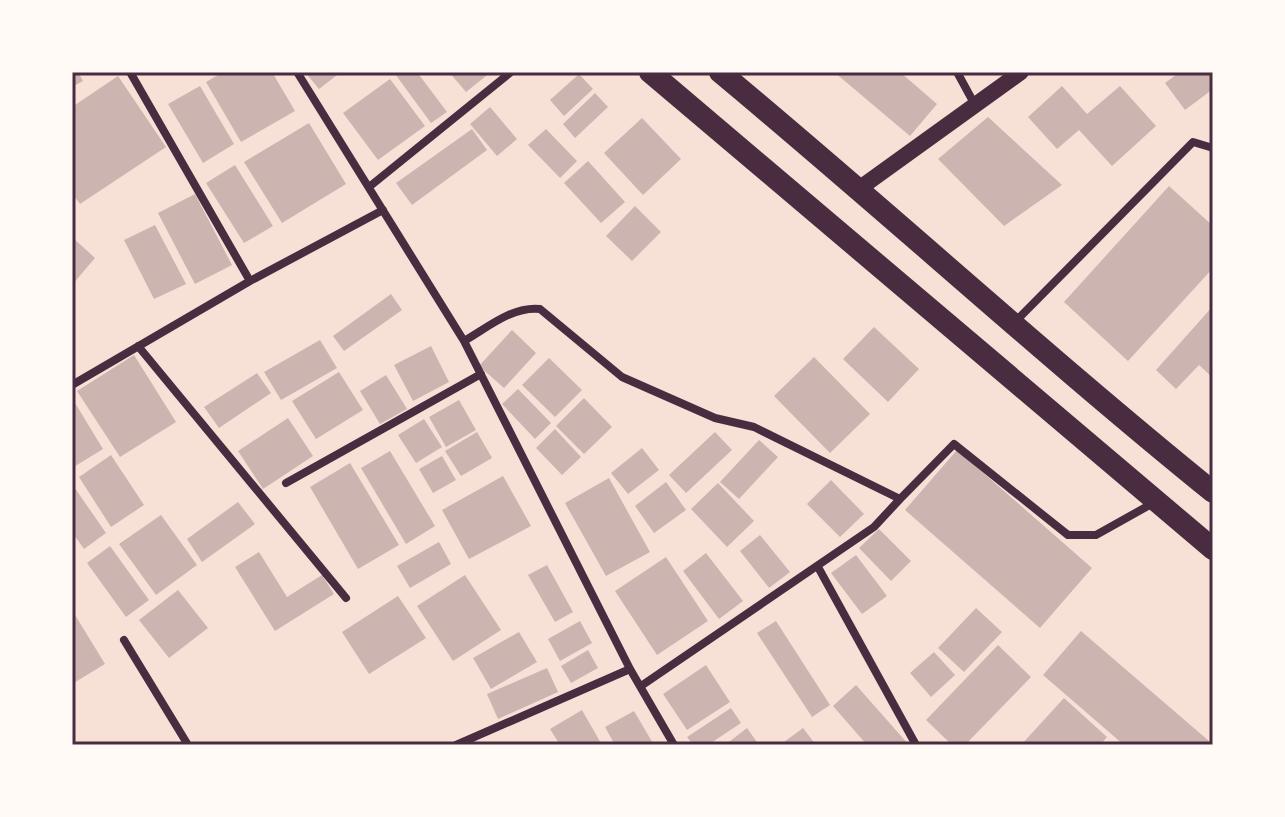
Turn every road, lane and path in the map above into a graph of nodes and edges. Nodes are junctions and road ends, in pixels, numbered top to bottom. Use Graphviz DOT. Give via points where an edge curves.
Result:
graph roads {
  1 [pos="130,72"];
  2 [pos="297,72"];
  3 [pos="511,72"];
  4 [pos="650,72"];
  5 [pos="720,72"];
  6 [pos="957,72"];
  7 [pos="1021,72"];
  8 [pos="975,105"];
  9 [pos="1213,148"];
  10 [pos="369,187"];
  11 [pos="860,188"];
  12 [pos="383,210"];
  13 [pos="250,281"];
  14 [pos="1014,323"];
  15 [pos="464,341"];
  16 [pos="138,346"];
  17 [pos="481,374"];
  18 [pos="72,384"];
  19 [pos="286,483"];
  20 [pos="1213,492"];
  21 [pos="900,499"];
  22 [pos="1156,502"];
  23 [pos="1213,549"];
  24 [pos="818,567"];
  25 [pos="346,598"];
  26 [pos="124,640"];
  27 [pos="630,669"];
  28 [pos="641,686"];
  29 [pos="188,745"];
  30 [pos="456,745"];
  31 [pos="674,745"];
  32 [pos="916,745"];
  1 -- 13 [label="street"];
  2 -- 10 [label="street"];
  3 -- 10 [label="street"];
  4 -- 22 [label="highway"];
  5 -- 11 [label="highway"];
  6 -- 8 [label="street"];
  7 -- 8 [label="main road"];
  8 -- 11 [label="main road"];
  9 -- 14 [label="street" via="1193,142"];
  10 -- 12 [label="street"];
  11 -- 14 [label="highway"];
  12 -- 13 [label="street"];
  12 -- 15 [label="street"];
  13 -- 16 [label="street"];
  14 -- 20 [label="highway"];
  15 -- 17 [label="street"];
  15 -- 21 [label="street" via="512,313 540,309 622,377 715,418 754,427"];
  16 -- 18 [label="street"];
  16 -- 25 [label="street"];
  17 -- 19 [label="street"];
  17 -- 27 [label="street"];
  21 -- 22 [label="street" via="954,444 1068,535 1096,535"];
  21 -- 24 [label="street" via="874,527"];
  22 -- 23 [label="highway"];
  24 -- 28 [label="street"];
  24 -- 32 [label="street"];
  26 -- 29 [label="street"];
  27 -- 28 [label="street"];
  27 -- 30 [label="street"];
  28 -- 31 [label="street"];
}
